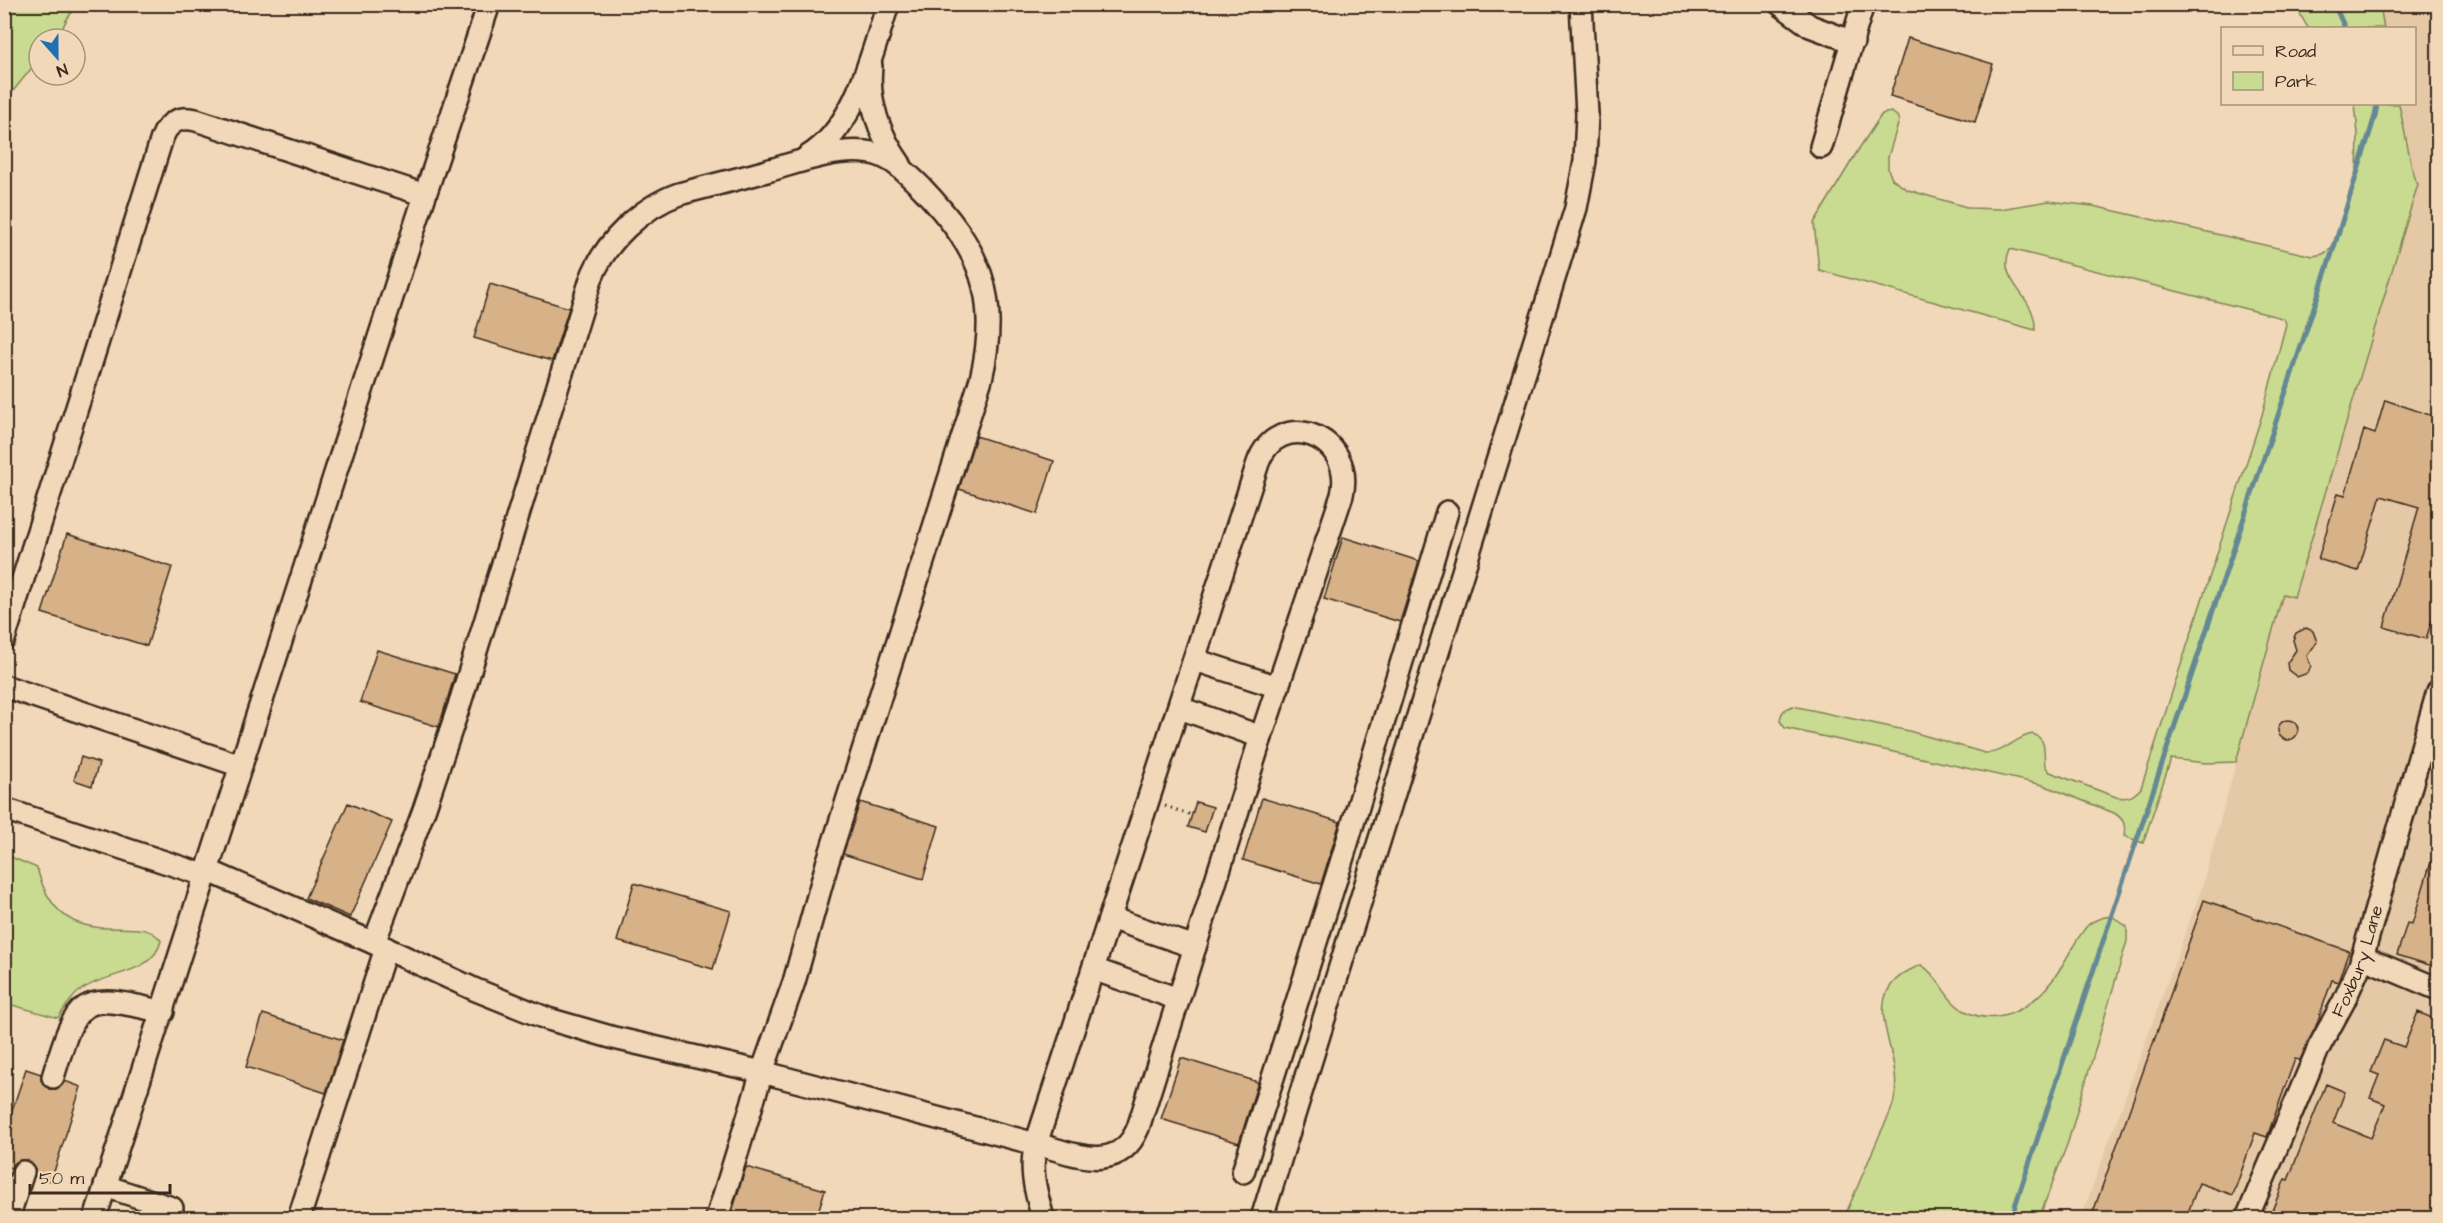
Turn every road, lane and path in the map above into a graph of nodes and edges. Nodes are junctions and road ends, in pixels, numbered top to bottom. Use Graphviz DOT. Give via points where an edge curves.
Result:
graph roads {
  1 [pos="489,4"];
  2 [pos="888,4"];
  3 [pos="1581,4"];
  4 [pos="1780,4"];
  5 [pos="1863,4"];
  6 [pos="1852,42"];
  7 [pos="873,51"];
  8 [pos="1821,147"];
  9 [pos="799,161"];
  10 [pos="906,172"];
  11 [pos="425,195"];
  12 [pos="1447,512"];
  13 [pos="4,639"];
  14 [pos="1195,660"];
  15 [pos="4,686"];
  16 [pos="1278,687"];
  17 [pos="2439,691"];
  18 [pos="1180,708"];
  19 [pos="1262,737"];
  20 [pos="241,766"];
  21 [pos="1149,801"];
  22 [pos="4,809"];
  23 [pos="1192,815"];
  24 [pos="208,874"];
  25 [pos="1110,918"];
  26 [pos="380,945"];
  27 [pos="1195,947"];
  28 [pos="2362,957"];
  29 [pos="1093,969"];
  30 [pos="2439,989"];
  31 [pos="1178,999"];
  32 [pos="163,1012"];
  33 [pos="762,1071"];
  34 [pos="53,1077"];
  35 [pos="1036,1144"];
  36 [pos="23,1172"];
  37 [pos="1243,1172"];
  38 [pos="105,1186"];
  39 [pos="172,1208"];
  40 [pos="8,1218"];
  41 [pos="96,1218"];
  42 [pos="299,1218"];
  43 [pos="717,1218"];
  44 [pos="1042,1218"];
  45 [pos="1262,1218"];
  46 [pos="2247,1218"];
  1 -- 11 [label="lane"];
  2 -- 7 [label="lane"];
  3 -- 45 [label="lane" via="1587,122 1576,208"];
  4 -- 6 [label="lane" via="1810,26"];
  5 -- 6 [label="lane"];
  6 -- 8 [label="lane"];
  7 -- 9 [label="lane" via="855,98 837,129 820,148"];
  7 -- 10 [label="lane" via="873,105 888,144"];
  9 -- 10 [label="lane" via="863,152 888,158"];
  9 -- 26 [label="lane" via="662,201 626,230 597,265"];
  10 -- 33 [label="lane" via="945,215 975,259 988,300 989,340 981,379 827,864 794,982"];
  11 -- 13 [label="lane" via="196,120 178,120 168,126"];
  11 -- 20 [label="lane"];
  12 -- 37 [label="lane"];
  14 -- 16 [label="lane"];
  14 -- 16 [label="lane" via="1263,452 1287,435 1317,436 1338,456 1344,487"];
  14 -- 18 [label="lane"];
  15 -- 20 [label="lane"];
  16 -- 19 [label="lane"];
  17 -- 28 [label="lane, Foxbury Lane"];
  18 -- 19 [label="lane"];
  18 -- 21 [label="lane"];
  19 -- 27 [label="lane"];
  20 -- 24 [label="lane"];
  21 -- 23 [label="path"];
  21 -- 25 [label="lane"];
  22 -- 24 [label="lane"];
  24 -- 26 [label="lane"];
  24 -- 32 [label="lane"];
  25 -- 27 [label="lane"];
  25 -- 29 [label="lane"];
  26 -- 33 [label="lane" via="476,990 559,1022"];
  26 -- 42 [label="lane"];
  27 -- 31 [label="lane"];
  28 -- 30 [label="lane"];
  28 -- 46 [label="lane, Foxbury Lane" via="2311,1065"];
  29 -- 31 [label="lane"];
  29 -- 35 [label="lane"];
  31 -- 35 [label="lane" via="1138,1128 1126,1146 1115,1154 1097,1158"];
  32 -- 34 [label="lane" via="106,1000 84,1007 71,1023"];
  32 -- 38 [label="lane"];
  33 -- 35 [label="lane"];
  33 -- 43 [label="lane"];
  35 -- 44 [label="lane" via="1032,1174"];
  36 -- 40 [label="lane"];
  38 -- 39 [label="lane"];
  38 -- 41 [label="lane"];
}
